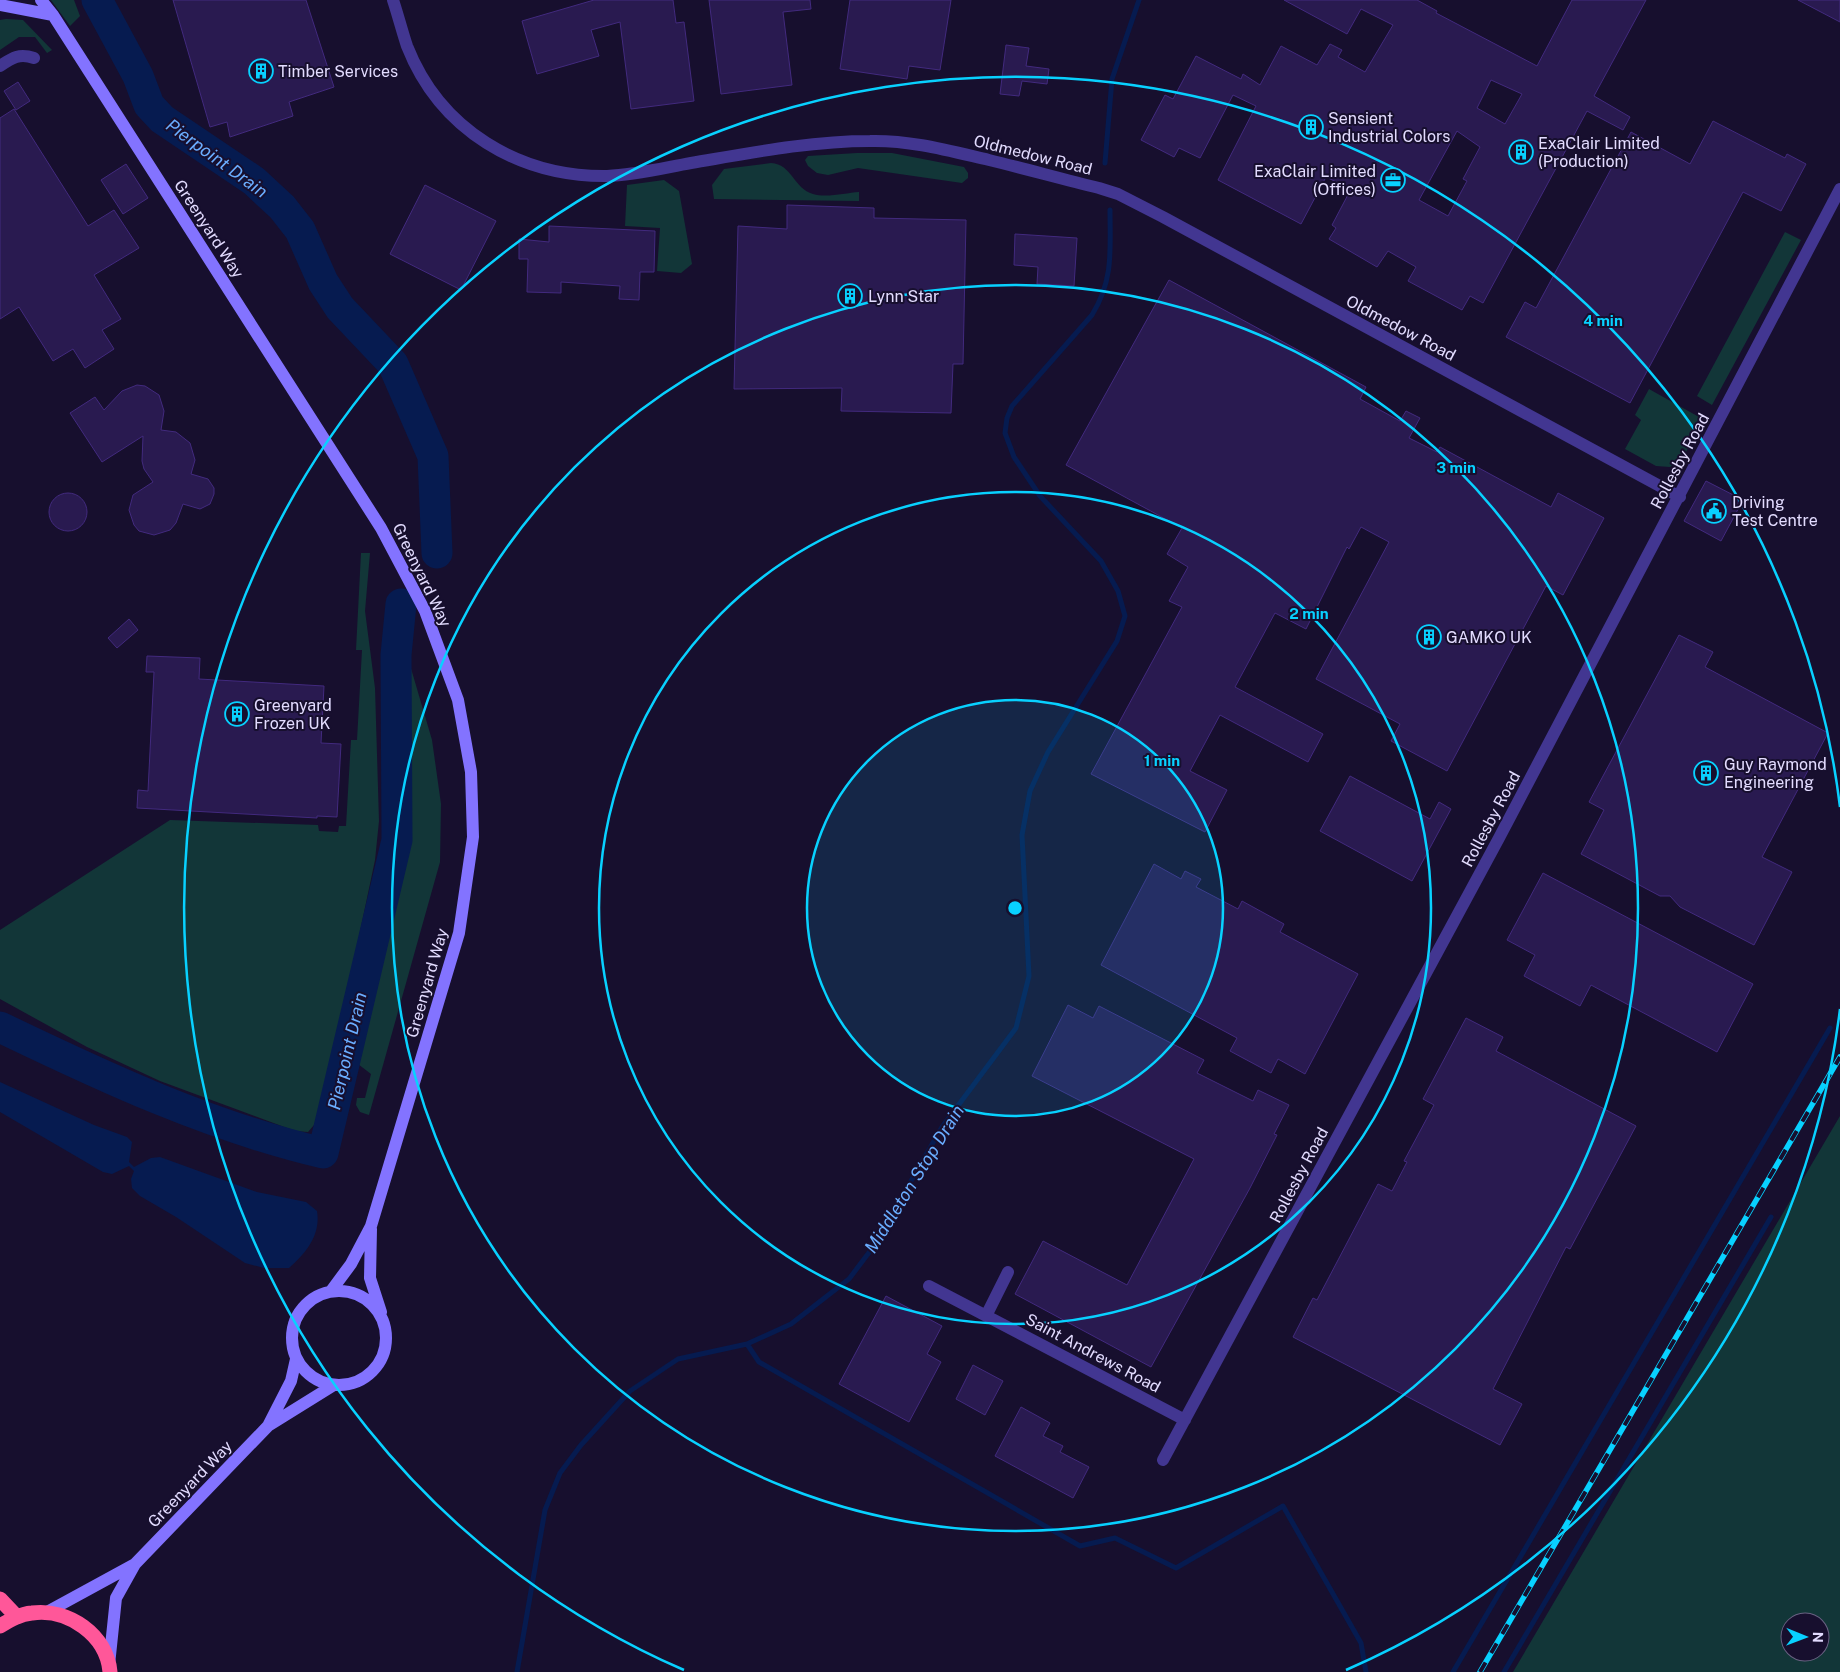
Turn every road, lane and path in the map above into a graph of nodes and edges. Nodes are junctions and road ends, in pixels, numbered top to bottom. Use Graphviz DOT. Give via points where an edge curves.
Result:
graph roads {
  1 [pos="41,0"];
  2 [pos="393,0"];
  3 [pos="0,5"];
  4 [pos="52,15"];
  5 [pos="34,58"];
  6 [pos="0,66"];
  7 [pos="1840,189"];
  8 [pos="1680,497"];
  9 [pos="371,1226"];
  10 [pos="1008,1272"];
  11 [pos="929,1286"];
  12 [pos="331,1291"];
  13 [pos="986,1316"];
  14 [pos="383,1319"];
  15 [pos="296,1359"];
  16 [pos="334,1385"];
  17 [pos="1185,1420"];
  18 [pos="268,1426"];
  19 [pos="1163,1460"];
  20 [pos="135,1564"];
  21 [pos="0,1599"];
  22 [pos="47,1612"];
  23 [pos="17,1617"];
  24 [pos="0,1626"];
  25 [pos="110,1668"];
  1 -- 4 [label="street, Greenyard Way"];
  2 -- 8 [label="street, Oldmedow Road" via="408,47 440,100 475,136 529,165 562,173 608,176 806,145 897,141 1099,188 1163,217"];
  3 -- 4 [label="street"];
  4 -- 9 [label="street, Greenyard Way" via="382,528 425,610 458,700 471,772 473,837 459,933"];
  5 -- 6 [label="street" via="14,57"];
  7 -- 8 [label="street, Rollesby Road"];
  8 -- 17 [label="street, Rollesby Road"];
  9 -- 12 [label="street, Greenyard Way" via="351,1264"];
  9 -- 14 [label="street, Greenyard Way" via="370,1278"];
  10 -- 13 [label="street"];
  11 -- 13 [label="street, Saint Andrews Road"];
  12 -- 14 [label="street" via="347,1291 362,1296 374,1305"];
  12 -- 15 [label="street" via="318,1295 299,1313 293,1328 292,1344"];
  13 -- 17 [label="street, Saint Andrews Road"];
  14 -- 16 [label="street" via="387,1334 379,1364 359,1381"];
  15 -- 16 [label="street" via="319,1381"];
  15 -- 18 [label="street, Greenyard Way" via="291,1382"];
  16 -- 18 [label="street, Greenyard Way"];
  17 -- 19 [label="street, Rollesby Road"];
  18 -- 20 [label="street, Greenyard Way"];
  20 -- 22 [label="street, Greenyard Way"];
  20 -- 25 [label="street, Greenyard Way" via="116,1598"];
  21 -- 23 [label="highway"];
  22 -- 23 [label="highway"];
  22 -- 25 [label="highway" via="80,1623 98,1642"];
  23 -- 24 [label="highway"];
}
